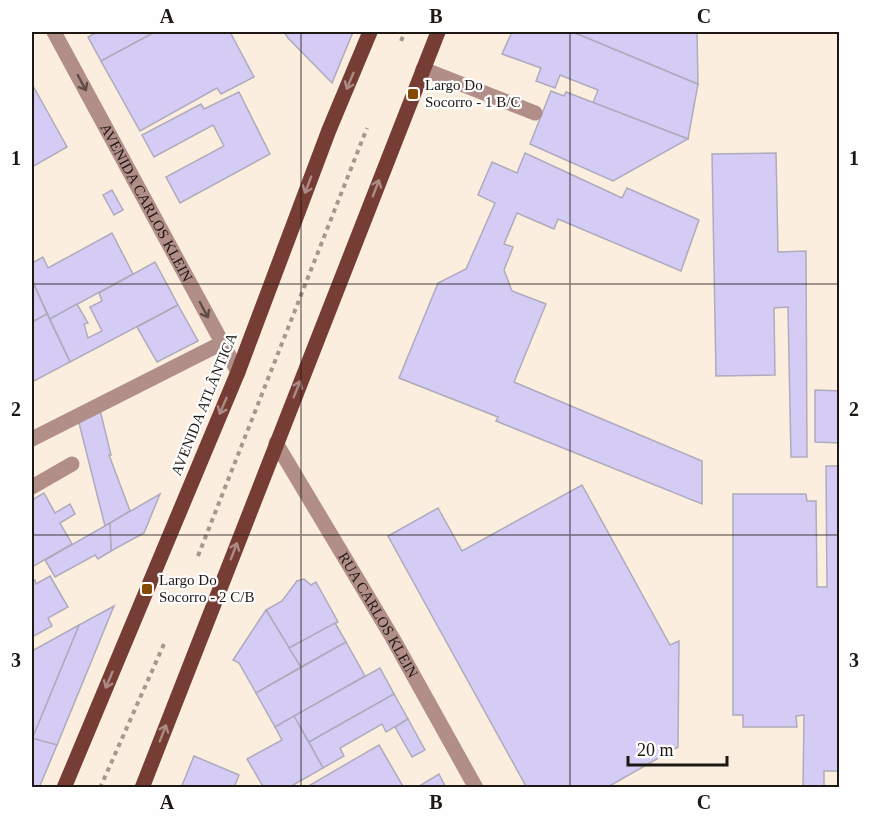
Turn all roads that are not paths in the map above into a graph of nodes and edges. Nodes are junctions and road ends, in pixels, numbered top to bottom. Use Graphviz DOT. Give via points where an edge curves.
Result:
graph roads {
  1 [pos="54,32"];
  2 [pos="370,32"];
  3 [pos="438,32"];
  4 [pos="423,69"];
  5 [pos="535,113"];
  6 [pos="222,344"];
  7 [pos="238,372"];
  8 [pos="32,439"];
  9 [pos="276,443"];
  10 [pos="72,464"];
  11 [pos="32,487"];
  12 [pos="64,788"];
  13 [pos="142,788"];
  14 [pos="476,788"];
  1 -- 6 [label="street, AVENIDA CARLOS KLEIN, one-way"];
  2 -- 7 [label="main road, AVENIDA ATLÂNTICA, one-way"];
  3 -- 4 [label="main road"];
  4 -- 5 [label="street"];
  9 -- 4 [label="main road, one-way"];
  6 -- 7 [label="street, AVENIDA CARLOS KLEIN"];
  6 -- 8 [label="street"];
  7 -- 12 [label="main road, AVENIDA ATLÂNTICA, one-way"];
  13 -- 9 [label="main road, one-way"];
  9 -- 14 [label="street, RUA CARLOS KLEIN" via="392,637"];
  10 -- 11 [label="street"];
}
